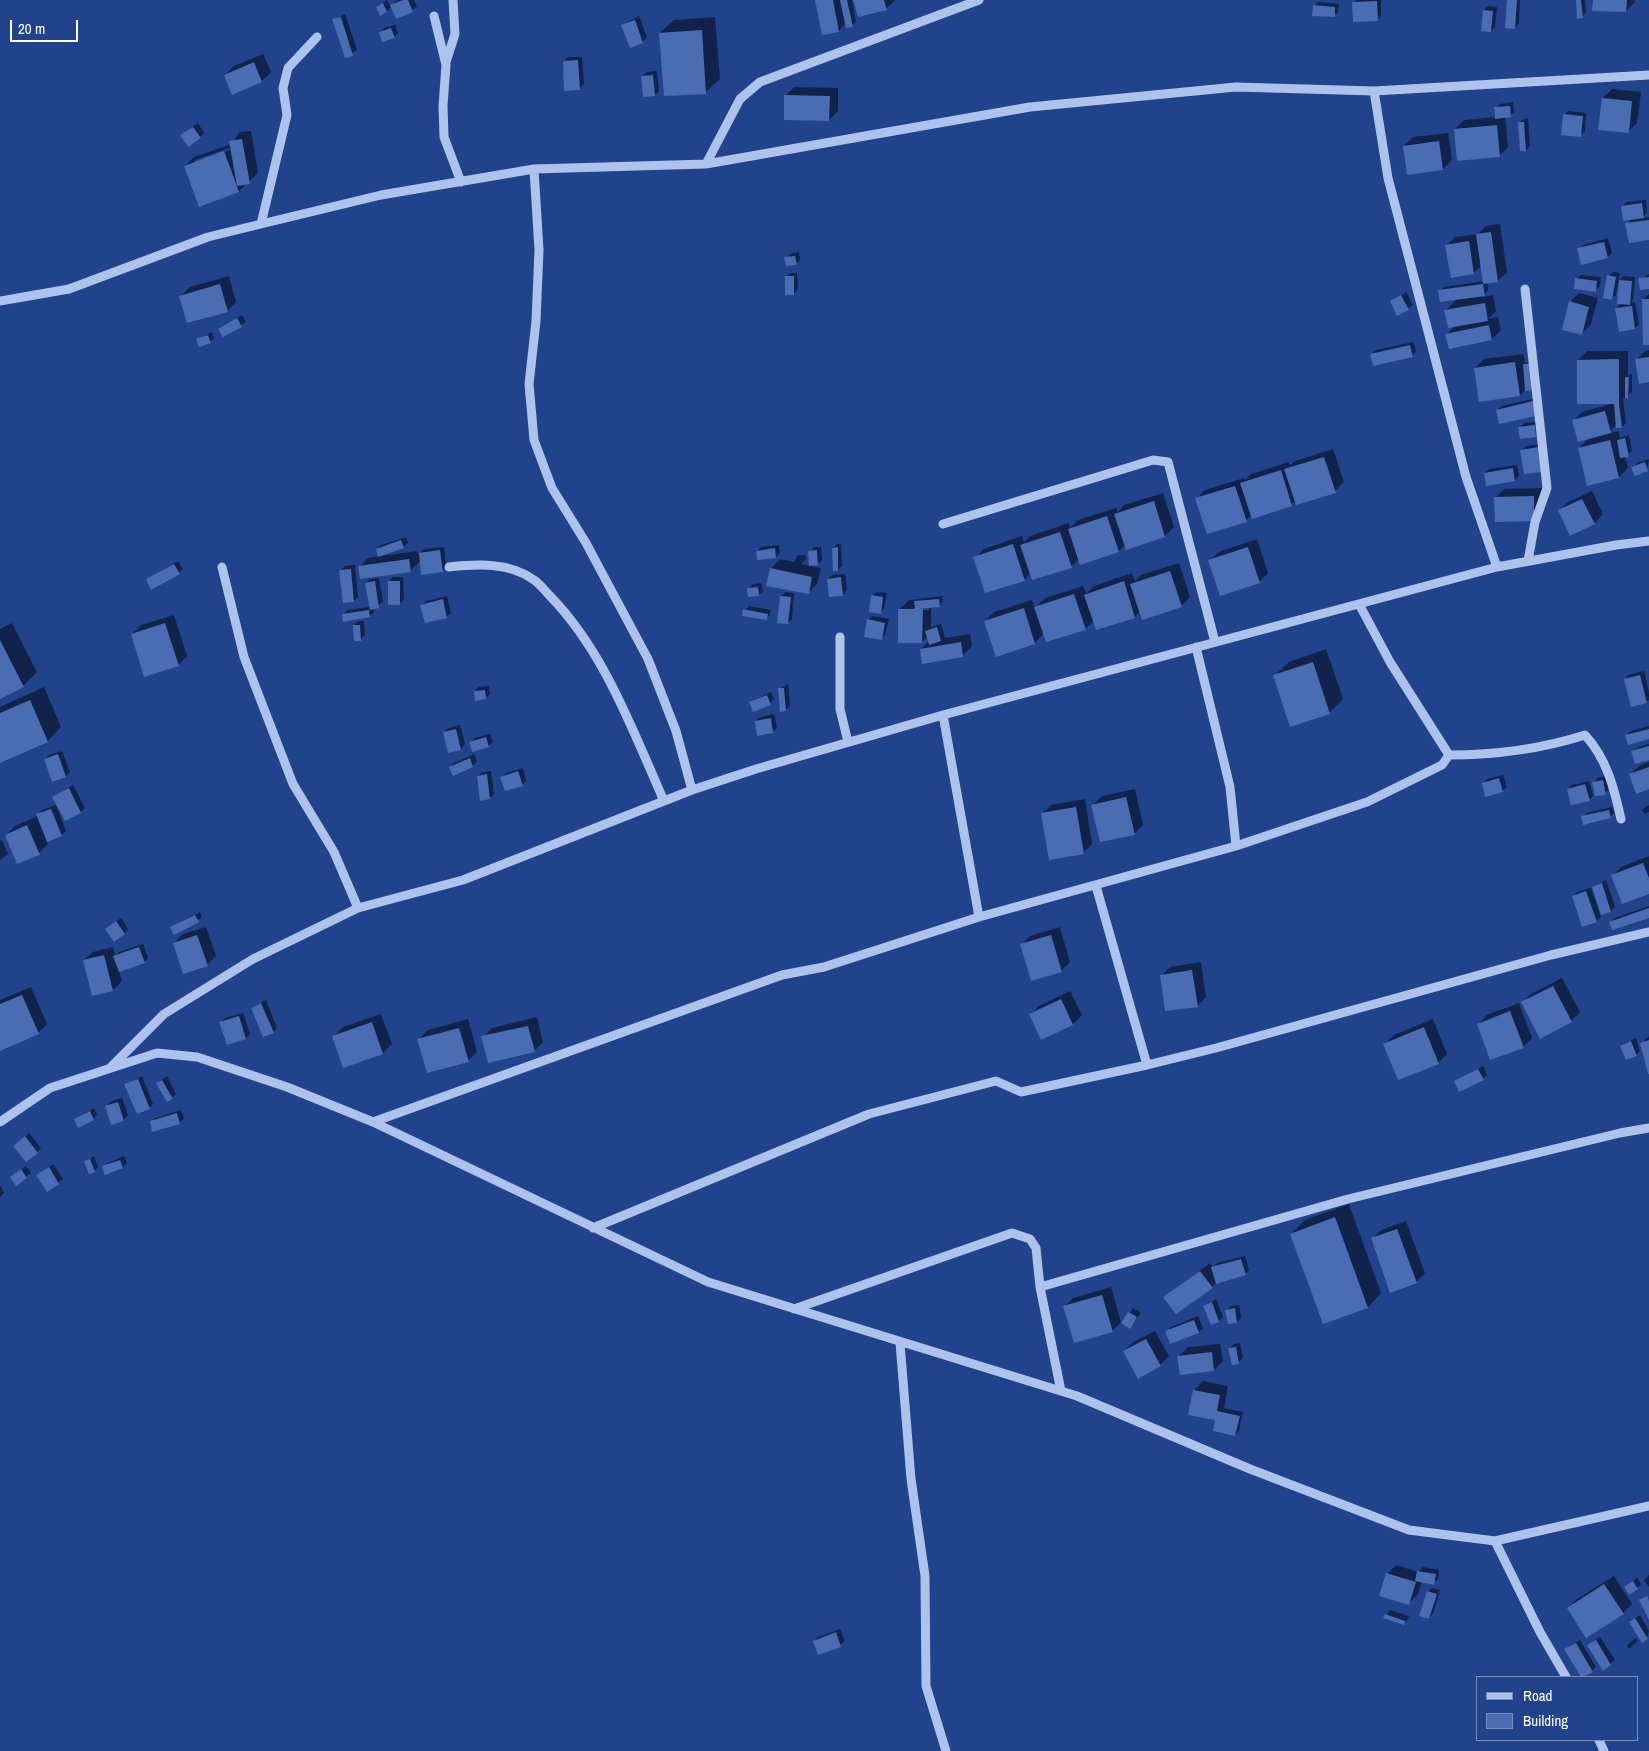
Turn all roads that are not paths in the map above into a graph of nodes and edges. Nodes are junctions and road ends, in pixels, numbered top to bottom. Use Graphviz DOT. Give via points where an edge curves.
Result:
graph roads {
  1 [pos="452,0"];
  2 [pos="979,0"];
  3 [pos="434,16"];
  4 [pos="317,37"];
  5 [pos="446,65"];
  6 [pos="1649,75"];
  7 [pos="1374,91"];
  8 [pos="706,164"];
  9 [pos="534,169"];
  10 [pos="461,182"];
  11 [pos="261,224"];
  12 [pos="1525,289"];
  13 [pos="0,301"];
  14 [pos="943,524"];
  15 [pos="1649,542"];
  16 [pos="1528,561"];
  17 [pos="222,566"];
  18 [pos="1496,567"];
  19 [pos="449,568"];
  20 [pos="1359,604"];
  21 [pos="840,637"];
  22 [pos="1214,642"];
  23 [pos="1196,647"];
  24 [pos="943,715"];
  25 [pos="848,742"];
  26 [pos="1448,755"];
  27 [pos="692,790"];
  28 [pos="664,801"];
  29 [pos="1621,819"];
  30 [pos="1236,846"];
  31 [pos="1096,886"];
  32 [pos="358,908"];
  33 [pos="979,918"];
  34 [pos="1649,932"];
  35 [pos="1147,1065"];
  36 [pos="110,1069"];
  37 [pos="0,1122"];
  38 [pos="373,1122"];
  39 [pos="1649,1128"];
  40 [pos="593,1228"];
  41 [pos="1040,1287"];
  42 [pos="794,1309"];
  43 [pos="900,1343"];
  44 [pos="1061,1391"];
  45 [pos="1649,1506"];
  46 [pos="1495,1541"];
  47 [pos="1565,1676"];
  48 [pos="946,1751"];
  1 -- 5 [label="street" via="454,34"];
  2 -- 8 [label="street" via="760,82 740,99"];
  3 -- 5 [label="street"];
  4 -- 11 [label="street" via="288,68 283,88 286,116"];
  5 -- 10 [label="street" via="444,137"];
  6 -- 7 [label="street"];
  7 -- 8 [label="street" via="1236,87 1030,107"];
  7 -- 18 [label="street" via="1388,178 1466,477"];
  8 -- 9 [label="street"];
  9 -- 10 [label="street"];
  9 -- 27 [label="street" via="539,250 529,384 534,440 552,488 586,543 648,659 676,731"];
  10 -- 11 [label="street" via="381,195"];
  11 -- 13 [label="street" via="208,238 69,290"];
  12 -- 16 [label="street" via="1547,488 1535,522"];
  14 -- 22 [label="street" via="1153,460 1168,462"];
  15 -- 16 [label="street"];
  16 -- 18 [label="street"];
  17 -- 32 [label="street" via="244,658 293,784 334,852"];
  18 -- 20 [label="street"];
  19 -- 28 [label="street" via="495,565 510,569 534,580 567,614 594,655"];
  20 -- 22 [label="street"];
  20 -- 26 [label="street" via="1390,662"];
  21 -- 25 [label="street" via="840,708"];
  22 -- 23 [label="street"];
  23 -- 24 [label="street"];
  23 -- 30 [label="street" via="1230,787"];
  24 -- 25 [label="street"];
  24 -- 33 [label="street"];
  25 -- 27 [label="street"];
  26 -- 29 [label="street" via="1485,755 1586,734 1608,768"];
  26 -- 30 [label="street" via="1442,765 1367,802"];
  27 -- 28 [label="street"];
  28 -- 32 [label="street" via="463,880"];
  30 -- 31 [label="street"];
  31 -- 33 [label="street"];
  31 -- 35 [label="street"];
  32 -- 36 [label="street" via="253,959 164,1014"];
  33 -- 38 [label="street" via="824,967 782,975"];
  34 -- 35 [label="street" via="1551,954"];
  35 -- 40 [label="street" via="1021,1092 996,1081 869,1114"];
  36 -- 37 [label="street" via="50,1088"];
  36 -- 38 [label="street" via="157,1053 197,1057 287,1087"];
  38 -- 40 [label="street"];
  39 -- 41 [label="street" via="1348,1199"];
  40 -- 42 [label="street" via="708,1282"];
  41 -- 42 [label="street" via="1036,1248 1030,1239 1012,1233"];
  41 -- 44 [label="street"];
  42 -- 43 [label="street"];
  43 -- 44 [label="street"];
  43 -- 48 [label="street" via="911,1479 924,1576 926,1686"];
  44 -- 46 [label="street" via="1409,1530"];
  45 -- 46 [label="street"];
  46 -- 47 [label="street"];
}
